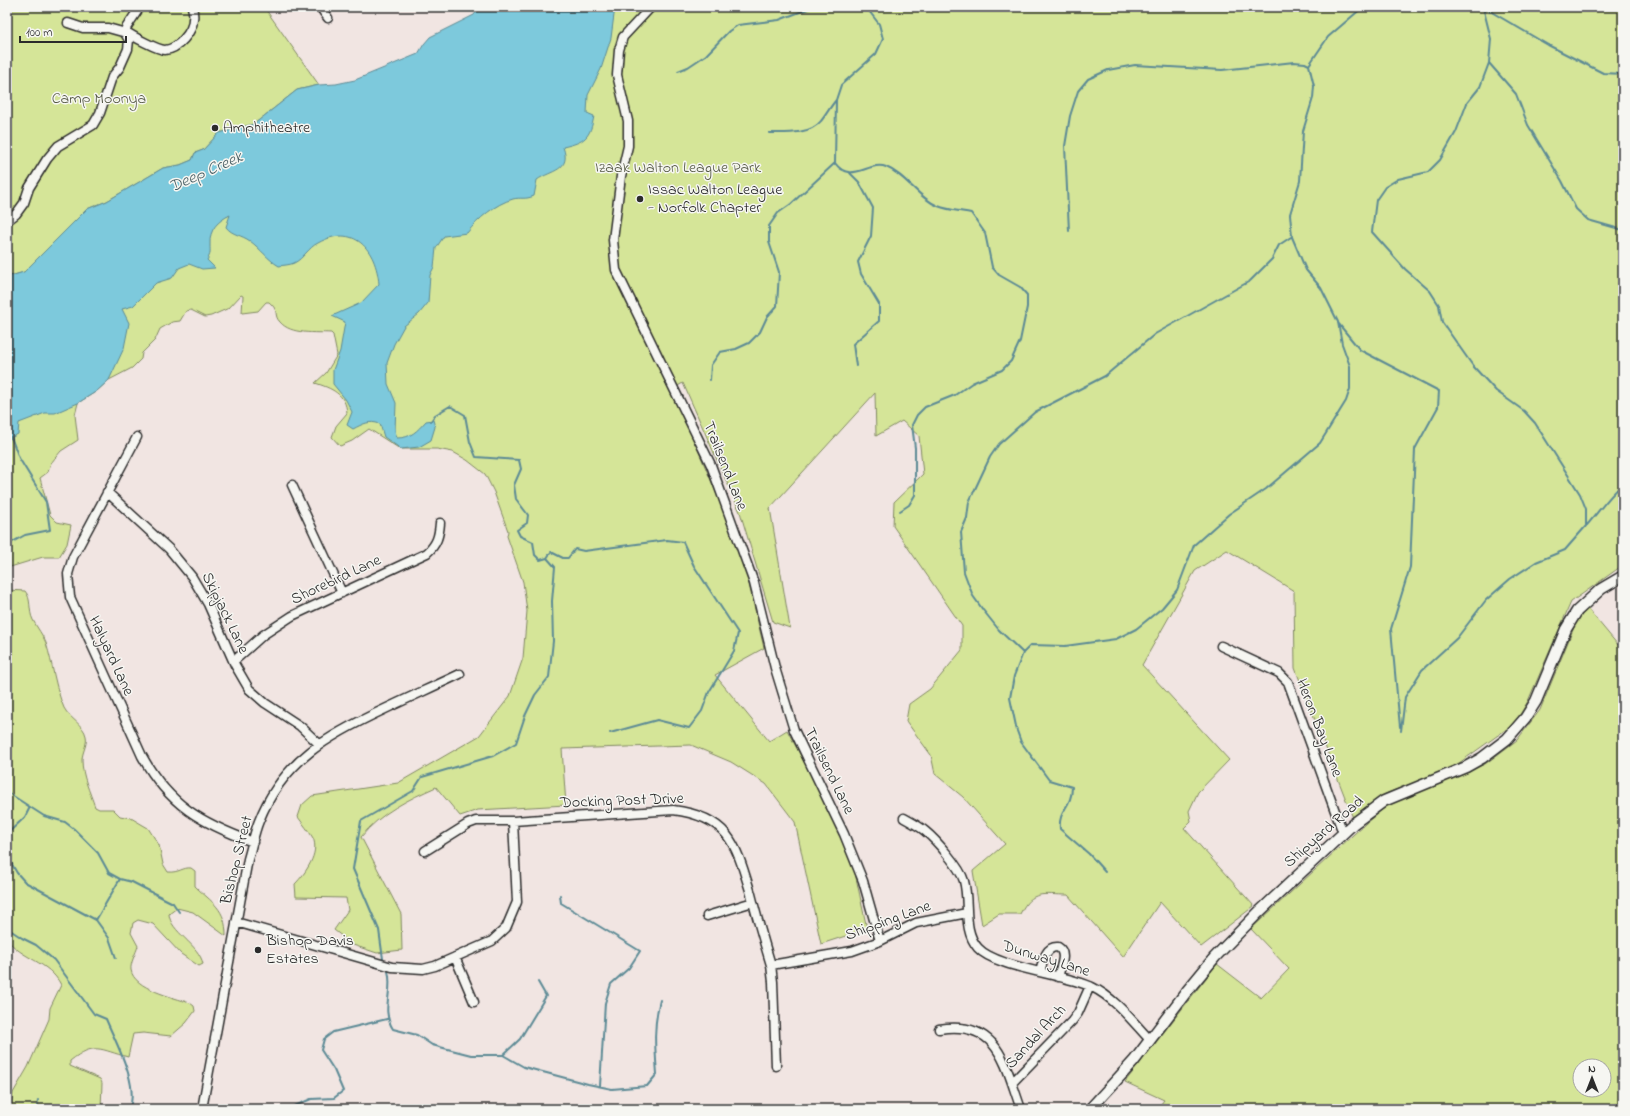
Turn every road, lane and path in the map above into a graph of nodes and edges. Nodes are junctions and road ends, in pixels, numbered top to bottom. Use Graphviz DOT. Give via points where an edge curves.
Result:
graph roads {
  1 [pos="192,7"];
  2 [pos="320,7"];
  3 [pos="651,7"];
  4 [pos="136,8"];
  5 [pos="328,18"];
  6 [pos="68,23"];
  7 [pos="126,32"];
  8 [pos="147,42"];
  9 [pos="128,49"];
  10 [pos="7,221"];
  11 [pos="136,437"];
  12 [pos="292,485"];
  13 [pos="107,492"];
  14 [pos="440,523"];
  15 [pos="1623,576"];
  16 [pos="342,593"];
  17 [pos="1221,646"];
  18 [pos="234,661"];
  19 [pos="460,674"];
  20 [pos="319,744"];
  21 [pos="904,818"];
  22 [pos="513,821"];
  23 [pos="1343,833"];
  24 [pos="253,842"];
  25 [pos="425,851"];
  26 [pos="753,902"];
  27 [pos="967,913"];
  28 [pos="707,916"];
  29 [pos="236,922"];
  30 [pos="880,941"];
  31 [pos="455,957"];
  32 [pos="771,965"];
  33 [pos="1040,972"];
  34 [pos="1058,977"];
  35 [pos="1090,986"];
  36 [pos="474,1002"];
  37 [pos="939,1029"];
  38 [pos="1150,1040"];
  39 [pos="776,1066"];
  40 [pos="1012,1083"];
  41 [pos="202,1109"];
  42 [pos="1021,1109"];
  43 [pos="1090,1109"];
  1 -- 8 [label="street" via="192,27 175,47 165,50"];
  2 -- 5 [label="street"];
  3 -- 30 [label="street, Trailsend Lane" via="623,37 619,50 617,75 628,121 628,146 621,176 613,240 616,270 711,465 754,583 774,668 794,730 844,834 863,881"];
  4 -- 7 [label="street"];
  6 -- 7 [label="street" via="83,28 108,28"];
  7 -- 8 [label="street"];
  7 -- 9 [label="street" via="129,40"];
  8 -- 9 [label="street"];
  9 -- 10 [label="street" via="112,78 93,125 58,146 46,158 29,188 24,203"];
  11 -- 13 [label="street, Halyard Lane"];
  12 -- 16 [label="street"];
  13 -- 18 [label="street, Skipjack Lane" via="169,549 188,571 208,604"];
  13 -- 24 [label="street, Halyard Lane" via="76,549 70,566 68,590 75,610 142,756 154,776 188,811 209,824"];
  14 -- 16 [label="street, Shorebird Lane" via="438,540 427,553"];
  15 -- 23 [label="street, Shipyard Road" via="1602,589 1577,611 1566,629 1536,701 1507,739 1466,767 1384,801 1369,810"];
  16 -- 18 [label="street, Shorebird Lane" via="283,622 263,635"];
  17 -- 23 [label="street, Heron Bay Lane" via="1286,678"];
  18 -- 20 [label="street, Skipjack Lane" via="245,683 257,697 300,726"];
  19 -- 20 [label="street, Bishop Street" via="352,724"];
  20 -- 24 [label="street, Bishop Street" via="293,767 276,790 259,820"];
  21 -- 27 [label="street, Dunway Lane" via="929,834 961,873"];
  22 -- 25 [label="street, Docking Post Drive" via="476,821"];
  22 -- 26 [label="street, Docking Post Drive" via="673,810 693,812 718,826 730,838 738,853"];
  22 -- 31 [label="street" via="517,902 513,915 506,928 492,941"];
  23 -- 38 [label="street, Shipyard Road" via="1237,933 1201,973"];
  24 -- 29 [label="street, Bishop Street"];
  26 -- 28 [label="street"];
  26 -- 32 [label="street, Docking Post Drive"];
  27 -- 30 [label="street, Shipping Lane" via="916,923"];
  27 -- 33 [label="street, Dunway Lane" via="973,940 978,948 987,955"];
  29 -- 31 [label="street" via="392,967 423,970"];
  29 -- 41 [label="street, Bishop Street"];
  30 -- 32 [label="street, Shipping Lane" via="852,951"];
  31 -- 36 [label="street"];
  32 -- 39 [label="street, Docking Post Drive"];
  33 -- 34 [label="street, Dunway Lane"];
  33 -- 34 [label="street" via="1047,951 1058,947 1063,956"];
  34 -- 35 [label="street, Dunway Lane"];
  35 -- 38 [label="street, Dunway Lane" via="1108,997"];
  35 -- 40 [label="street, Sandal Arch" via="1072,1022"];
  37 -- 40 [label="street" via="961,1027 989,1038 1002,1057"];
  38 -- 43 [label="street, Shipyard Road" via="1118,1080"];
  40 -- 42 [label="street"];
}
